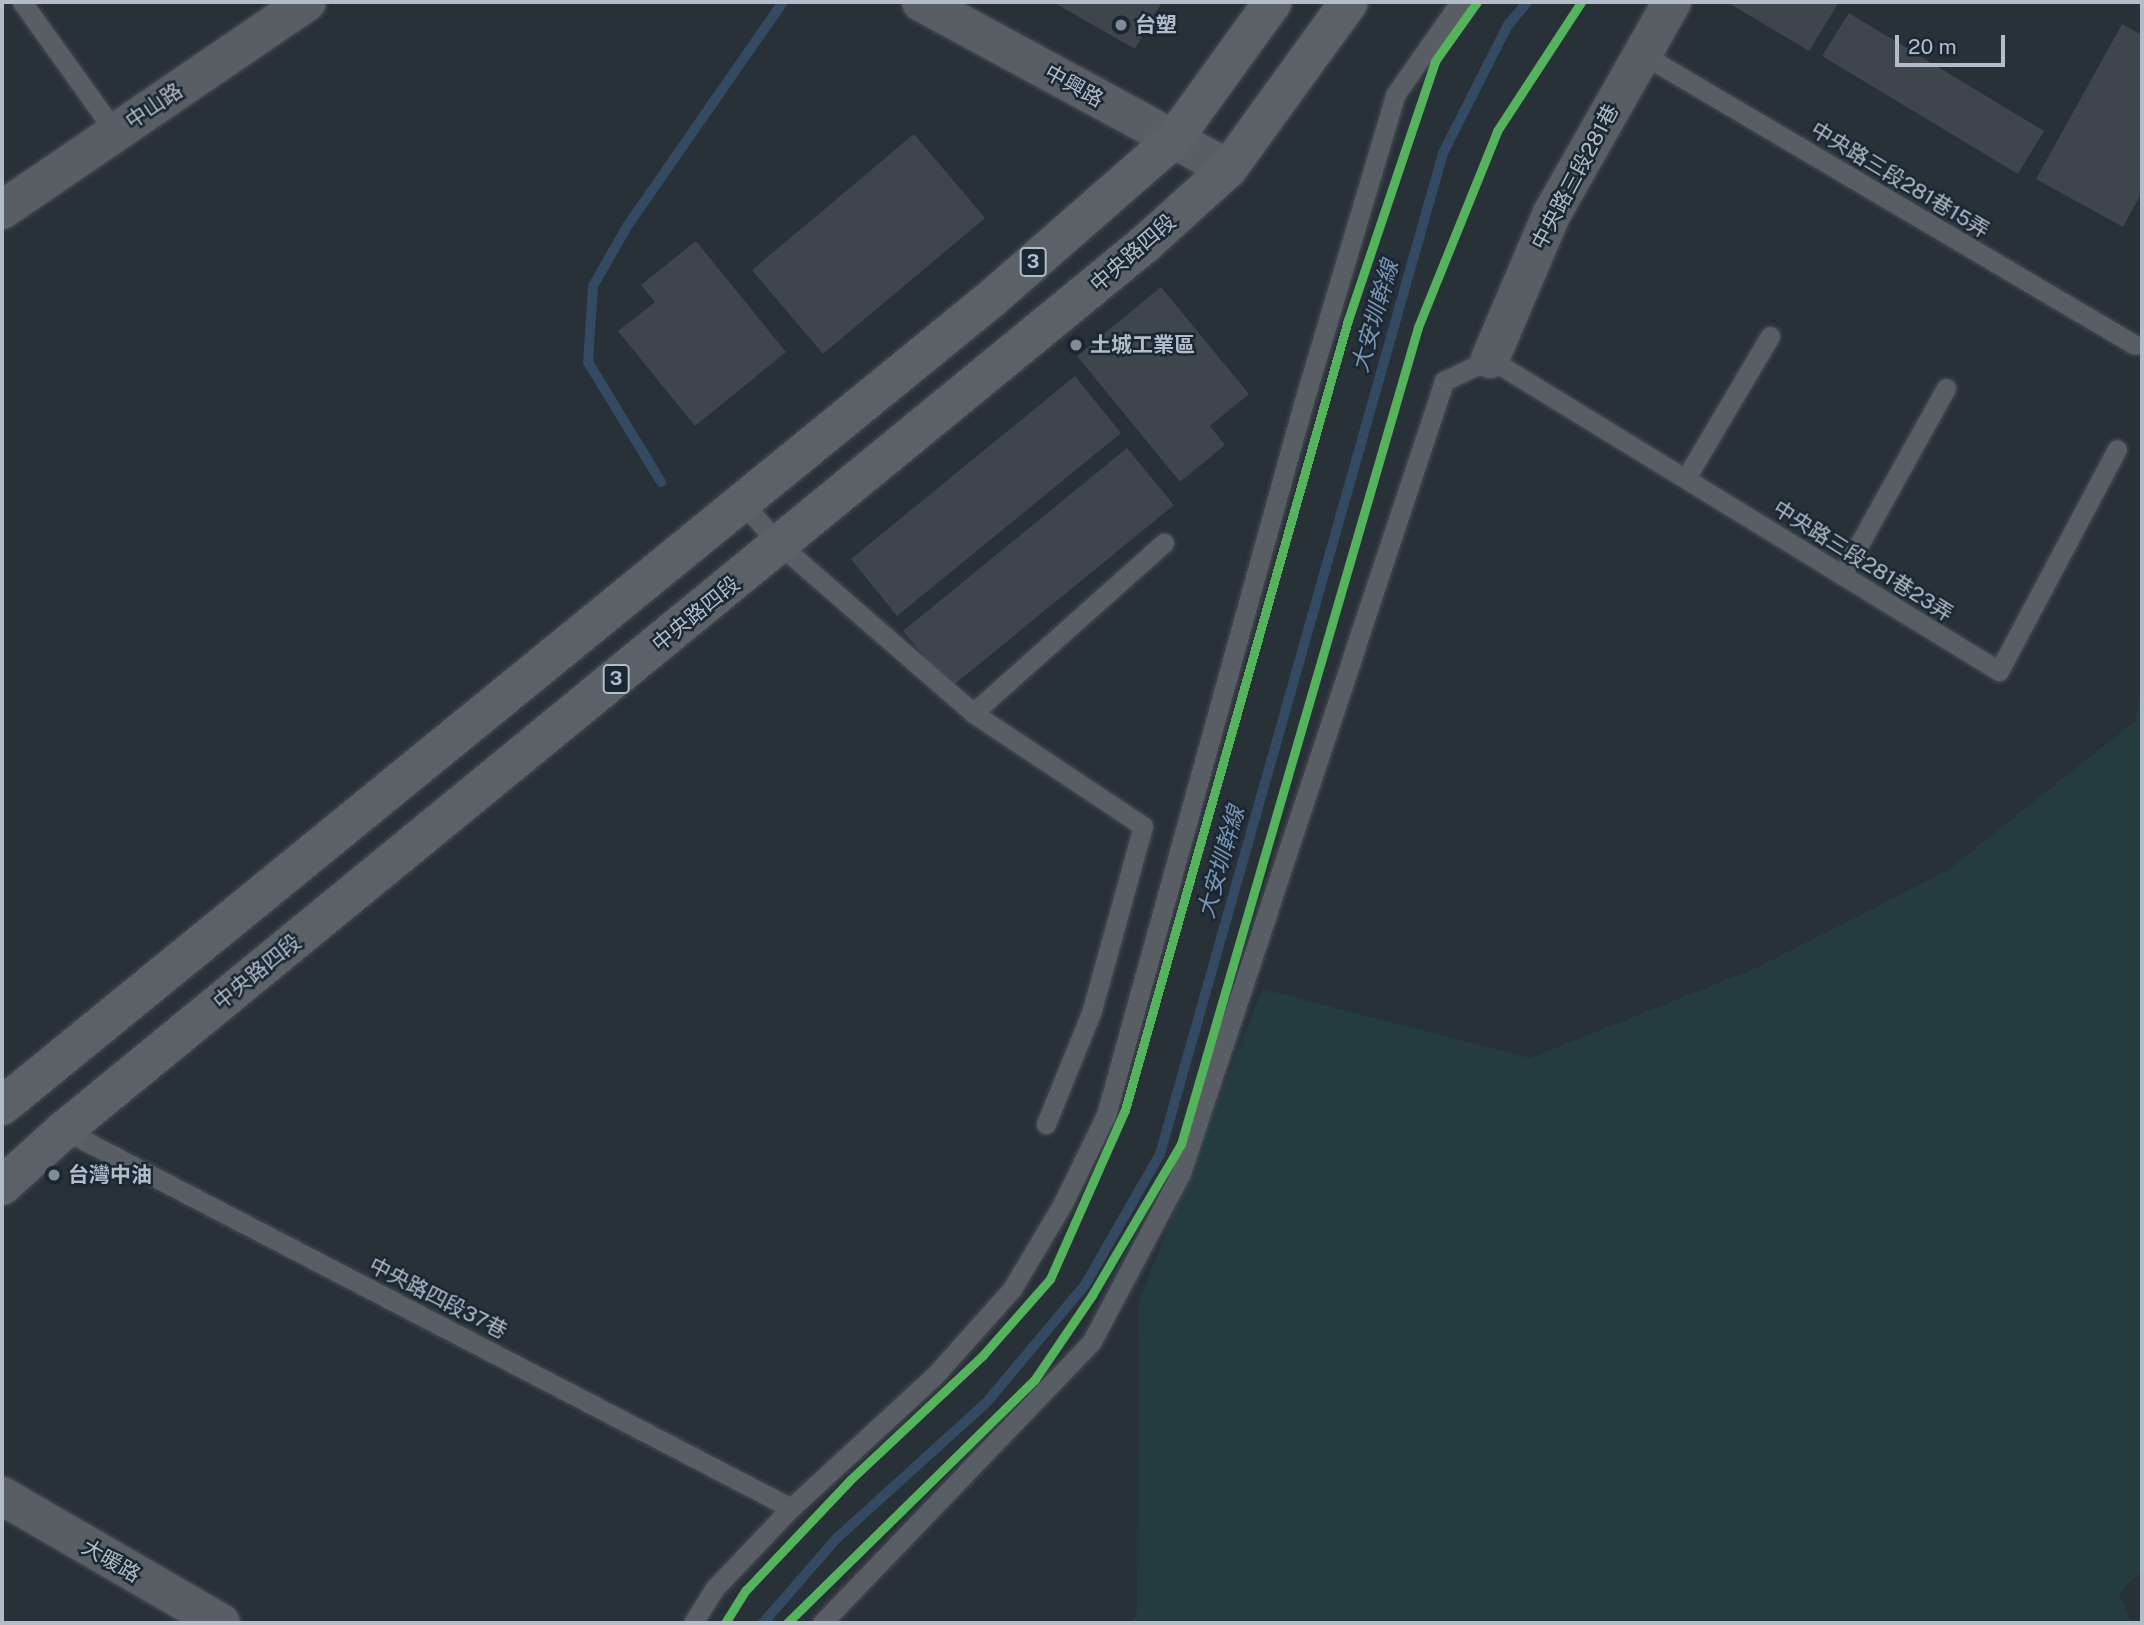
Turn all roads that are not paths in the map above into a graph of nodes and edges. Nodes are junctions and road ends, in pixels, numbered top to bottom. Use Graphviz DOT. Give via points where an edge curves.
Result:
graph roads {
  1 [pos="307,2"];
  2 [pos="921,2"];
  3 [pos="1273,2"];
  4 [pos="1349,2"];
  5 [pos="1460,2"];
  6 [pos="1672,2"];
  7 [pos="31,5"];
  8 [pos="1642,54"];
  9 [pos="116,132"];
  10 [pos="1173,139"];
  11 [pos="1228,169"];
  12 [pos="2,210"];
  13 [pos="1770,336"];
  14 [pos="2134,345"];
  15 [pos="1490,359"];
  16 [pos="1946,388"];
  17 [pos="2117,449"];
  18 [pos="1686,478"];
  19 [pos="740,500"];
  20 [pos="1164,543"];
  21 [pos="780,545"];
  22 [pos="1842,575"];
  23 [pos="973,713"];
  24 [pos="2,1106"];
  25 [pos="1046,1124"];
  26 [pos="64,1130"];
  27 [pos="2,1186"];
  28 [pos="2,1496"];
  29 [pos="791,1508"];
  30 [pos="221,1623"];
  31 [pos="693,1623"];
  32 [pos="822,1623"];
  1 -- 9 [label="street, 中山路"];
  2 -- 10 [label="street, 中興路"];
  3 -- 10 [label="main road, 3"];
  4 -- 11 [label="main road, 中央路四段 / 3"];
  5 -- 29 [label="lane" via="1395,95 1282,481 1107,1115 1063,1203 1012,1289 936,1374"];
  6 -- 8 [label="street, 中央路三段281巷"];
  7 -- 9 [label="lane"];
  8 -- 14 [label="lane, 中央路三段281巷15弄"];
  8 -- 15 [label="street, 中央路三段281巷" via="1551,215"];
  9 -- 12 [label="street, 中山路"];
  10 -- 11 [label="street, 中興路"];
  10 -- 19 [label="main road, 3" via="990,300"];
  11 -- 21 [label="main road, 中央路四段 / 3" via="1146,243"];
  13 -- 18 [label="lane"];
  15 -- 18 [label="lane, 中央路三段281巷23弄"];
  15 -- 32 [label="lane" via="1444,381 1175,1185 1092,1341"];
  16 -- 22 [label="lane"];
  17 -- 22 [label="lane, 中央路三段281巷23弄" via="1999,671"];
  18 -- 22 [label="lane, 中央路三段281巷23弄"];
  19 -- 21 [label="lane"];
  19 -- 24 [label="main road, 3"];
  20 -- 23 [label="lane"];
  21 -- 23 [label="lane"];
  21 -- 26 [label="main road, 中央路四段 / 3"];
  23 -- 25 [label="lane" via="1143,826 1091,1013"];
  26 -- 27 [label="main road, 中央路四段 / 3"];
  26 -- 29 [label="lane, 中央路四段37巷"];
  28 -- 30 [label="street, 大暖路"];
  29 -- 31 [label="lane" via="713,1589"];
}
